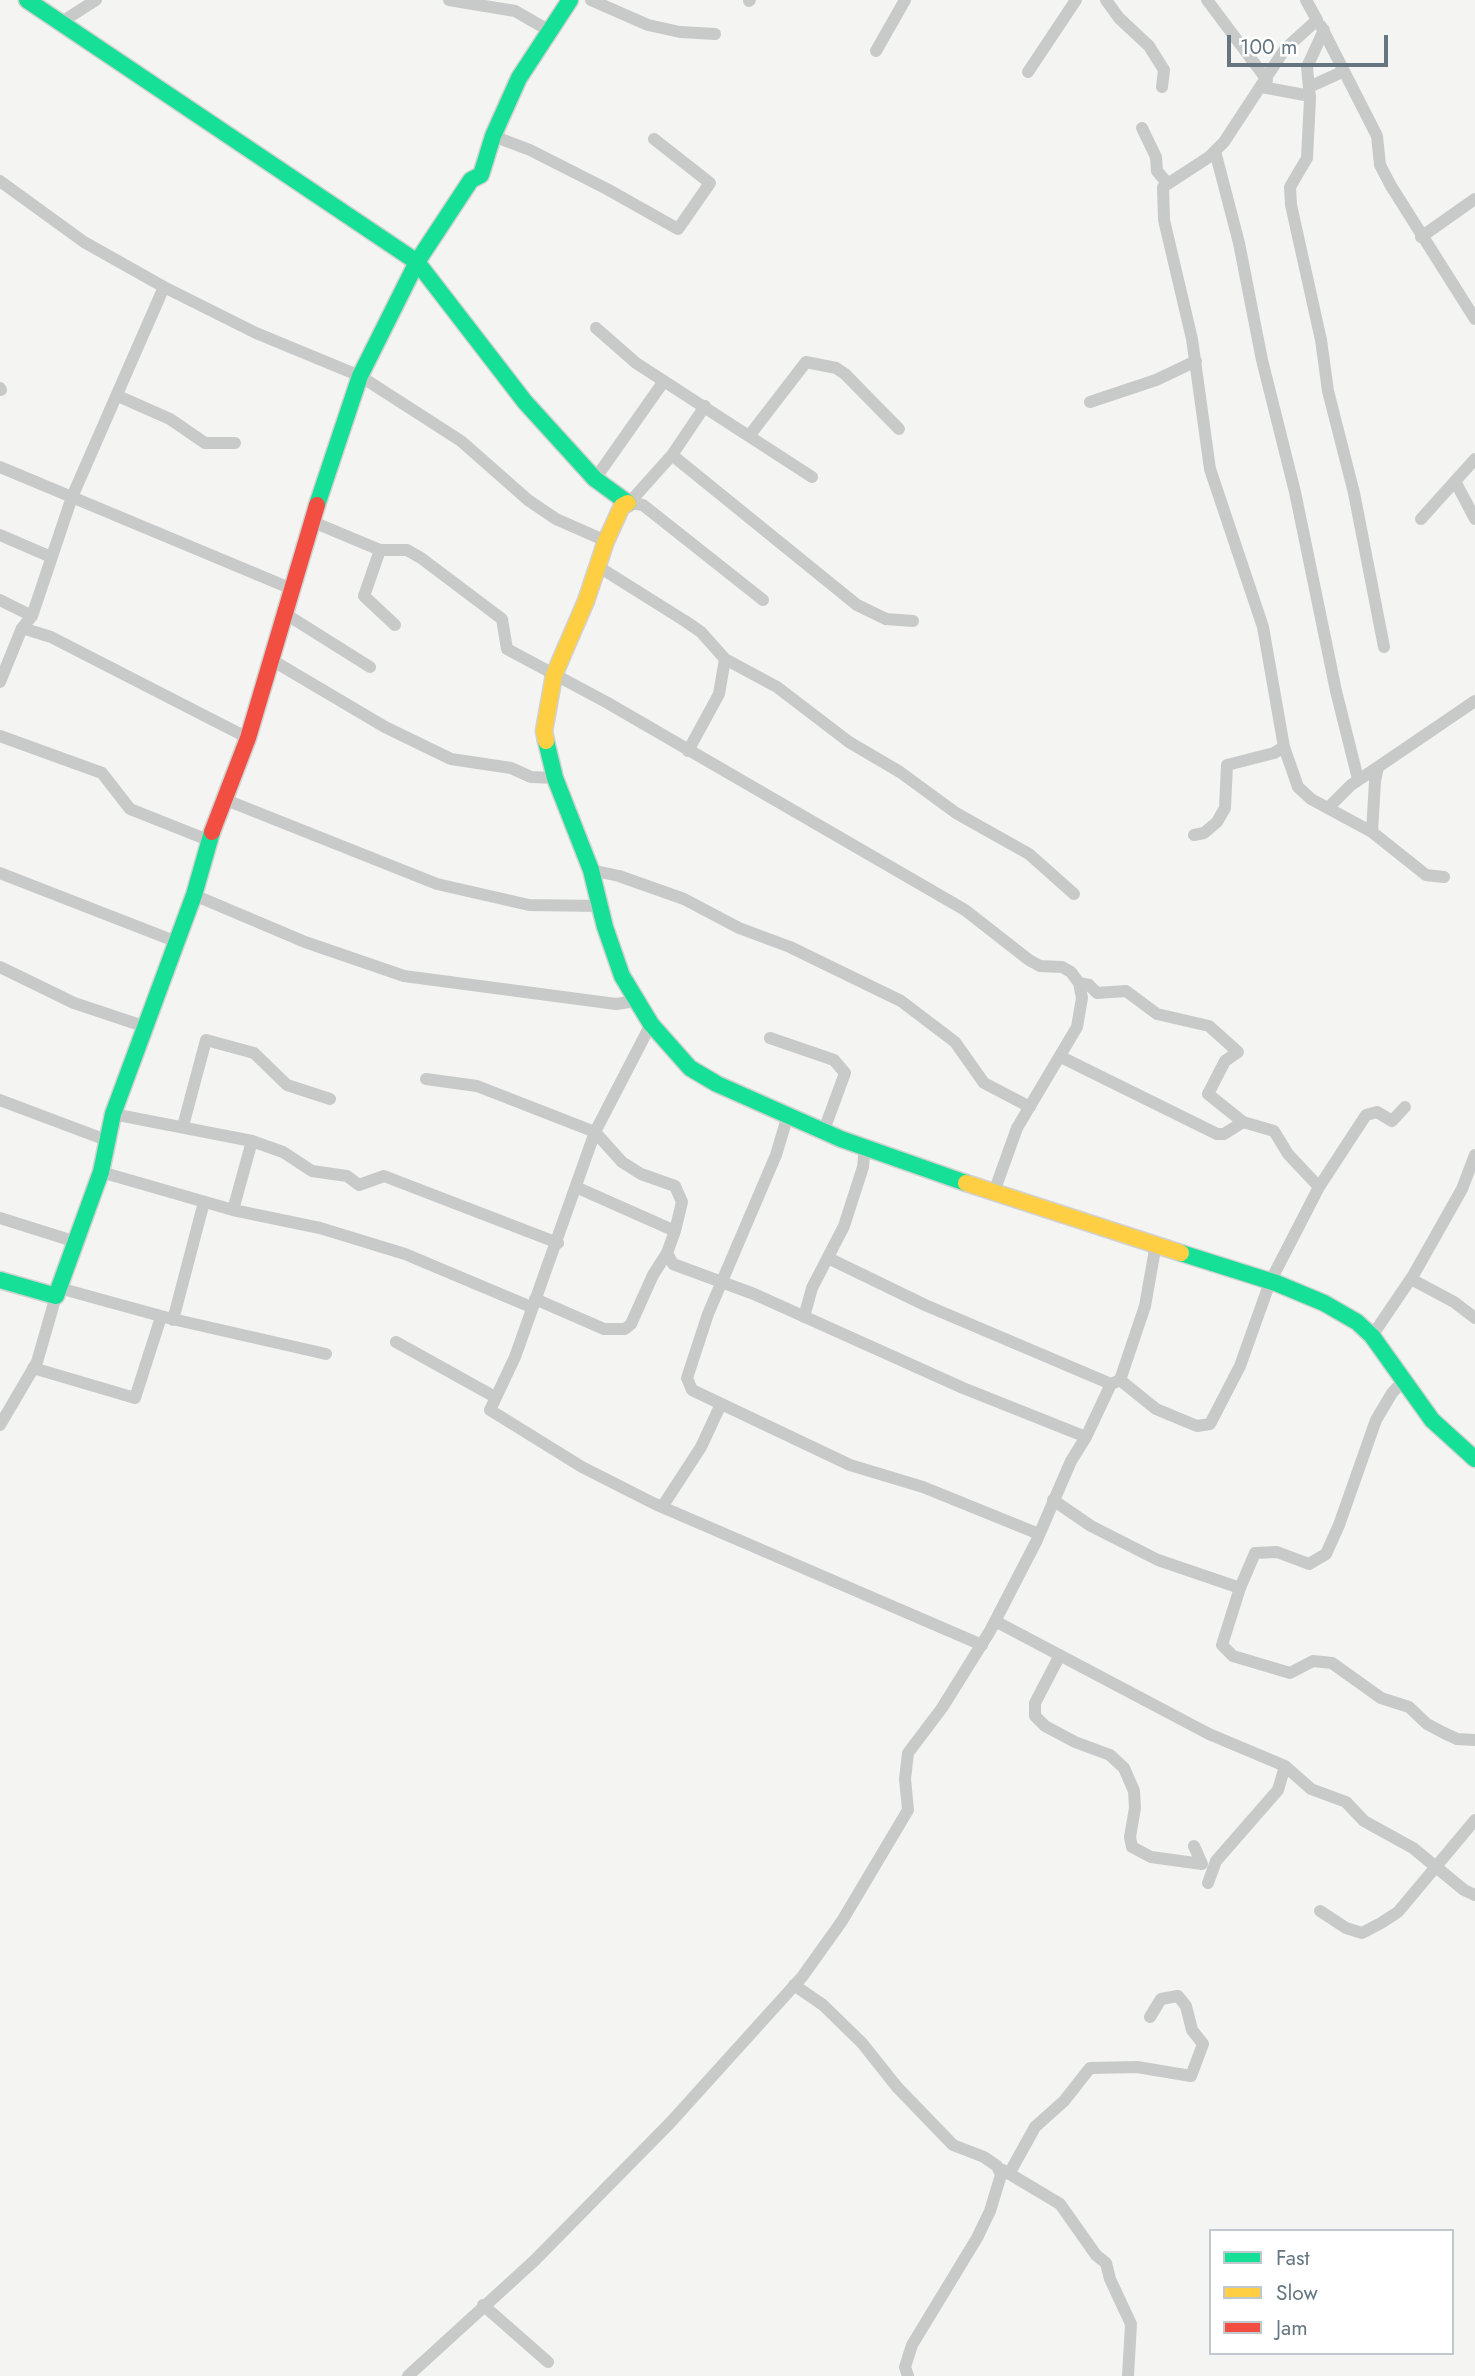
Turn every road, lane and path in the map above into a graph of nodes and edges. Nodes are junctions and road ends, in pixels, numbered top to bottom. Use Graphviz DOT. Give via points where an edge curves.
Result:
graph roads {
  1 [pos="27,0"];
  2 [pos="96,0"];
  3 [pos="449,0"];
  4 [pos="570,0"];
  5 [pos="592,0"];
  6 [pos="905,0"];
  7 [pos="1076,0"];
  8 [pos="1106,0"];
  9 [pos="1207,0"];
  10 [pos="1308,1"];
  11 [pos="60,23"];
  12 [pos="1321,25"];
  13 [pos="550,31"];
  14 [pos="715,34"];
  15 [pos="876,51"];
  16 [pos="1028,72"];
  17 [pos="1342,72"];
  18 [pos="1264,83"];
  19 [pos="1162,87"];
  20 [pos="1309,91"];
  21 [pos="1142,128"];
  22 [pos="493,136"];
  23 [pos="654,139"];
  24 [pos="1215,151"];
  25 [pos="0,181"];
  26 [pos="1168,184"];
  27 [pos="1475,199"];
  28 [pos="1421,237"];
  29 [pos="417,262"];
  30 [pos="164,288"];
  31 [pos="1475,319"];
  32 [pos="596,328"];
  33 [pos="1196,361"];
  34 [pos="360,376"];
  35 [pos="664,381"];
  36 [pos="118,396"];
  37 [pos="1090,402"];
  38 [pos="705,406"];
  39 [pos="899,429"];
  40 [pos="749,436"];
  41 [pos="235,443"];
  42 [pos="672,454"];
  43 [pos="1475,459"];
  44 [pos="0,467"];
  45 [pos="812,477"];
  46 [pos="595,479"];
  47 [pos="1455,481"];
  48 [pos="72,496"];
  49 [pos="629,503"];
  50 [pos="1421,519"];
  51 [pos="1475,519"];
  52 [pos="313,522"];
  53 [pos="0,535"];
  54 [pos="606,541"];
  55 [pos="380,550"];
  56 [pos="51,557"];
  57 [pos="598,567"];
  58 [pos="292,589"];
  59 [pos="0,600"];
  60 [pos="763,600"];
  61 [pos="284,612"];
  62 [pos="32,616"];
  63 [pos="913,621"];
  64 [pos="394,625"];
  65 [pos="22,628"];
  66 [pos="1384,646"];
  67 [pos="271,659"];
  68 [pos="725,659"];
  69 [pos="370,667"];
  70 [pos="554,675"];
  71 [pos="0,682"];
  72 [pos="1475,701"];
  73 [pos="0,736"];
  74 [pos="248,738"];
  75 [pos="1284,747"];
  76 [pos="688,751"];
  77 [pos="1378,767"];
  78 [pos="555,778"];
  79 [pos="1359,779"];
  80 [pos="226,800"];
  81 [pos="1329,807"];
  82 [pos="1372,832"];
  83 [pos="1194,835"];
  84 [pos="208,840"];
  85 [pos="591,870"];
  86 [pos="0,873"];
  87 [pos="1444,877"];
  88 [pos="1074,894"];
  89 [pos="194,895"];
  90 [pos="600,906"];
  91 [pos="177,942"];
  92 [pos="0,967"];
  93 [pos="1079,983"];
  94 [pos="636,1000"];
  95 [pos="651,1024"];
  96 [pos="146,1027"];
  97 [pos="770,1038"];
  98 [pos="1061,1057"];
  99 [pos="426,1079"];
  100 [pos="330,1099"];
  101 [pos="0,1100"];
  102 [pos="1030,1107"];
  103 [pos="1405,1107"];
  104 [pos="113,1114"];
  105 [pos="788,1115"];
  106 [pos="1243,1122"];
  107 [pos="183,1126"];
  108 [pos="824,1130"];
  109 [pos="595,1132"];
  110 [pos="106,1140"];
  111 [pos="252,1142"];
  112 [pos="865,1146"];
  113 [pos="1475,1155"];
  114 [pos="101,1171"];
  115 [pos="1319,1187"];
  116 [pos="578,1188"];
  117 [pos="1468,1190"];
  118 [pos="994,1192"];
  119 [pos="204,1202"];
  120 [pos="233,1210"];
  121 [pos="0,1218"];
  122 [pos="675,1231"];
  123 [pos="73,1241"];
  124 [pos="558,1243"];
  125 [pos="1156,1244"];
  126 [pos="667,1253"];
  127 [pos="828,1258"];
  128 [pos="1411,1279"];
  129 [pos="0,1280"];
  130 [pos="720,1282"];
  131 [pos="1270,1282"];
  132 [pos="58,1292"];
  133 [pos="533,1303"];
  134 [pos="803,1317"];
  135 [pos="167,1318"];
  136 [pos="1475,1318"];
  137 [pos="1372,1336"];
  138 [pos="397,1342"];
  139 [pos="326,1354"];
  140 [pos="33,1368"];
  141 [pos="1405,1379"];
  142 [pos="1115,1382"];
  143 [pos="495,1397"];
  144 [pos="720,1404"];
  145 [pos="0,1425"];
  146 [pos="1086,1437"];
  147 [pos="1475,1459"];
  148 [pos="1052,1500"];
  149 [pos="662,1507"];
  150 [pos="1039,1534"];
  151 [pos="1240,1588"];
  152 [pos="995,1621"];
  153 [pos="982,1645"];
  154 [pos="1060,1656"];
  155 [pos="1475,1740"];
  156 [pos="1284,1766"];
  157 [pos="1475,1820"];
  158 [pos="1194,1846"];
  159 [pos="1434,1866"];
  160 [pos="1208,1883"];
  161 [pos="1475,1895"];
  162 [pos="1320,1911"];
  163 [pos="794,1986"];
  164 [pos="1150,2017"];
  165 [pos="997,2166"];
  166 [pos="1010,2174"];
  167 [pos="483,2305"];
  168 [pos="548,2362"];
  169 [pos="408,2376"];
  170 [pos="908,2376"];
  171 [pos="1128,2376"];
  1 -- 11 [label="street"];
  2 -- 11 [label="street"];
  3 -- 13 [label="street" via="515,11"];
  4 -- 13 [label="street"];
  5 -- 14 [label="street" via="649,25 680,33"];
  6 -- 15 [label="street"];
  7 -- 16 [label="street"];
  8 -- 19 [label="street" via="1149,46 1164,70"];
  9 -- 18 [label="street"];
  10 -- 12 [label="street"];
  11 -- 29 [label="street"];
  12 -- 17 [label="street"];
  12 -- 18 [label="street" via="1285,49"];
  12 -- 20 [label="street" via="1307,67"];
  13 -- 22 [label="street" via="519,78"];
  17 -- 20 [label="street"];
  17 -- 28 [label="street" via="1377,136 1380,165"];
  18 -- 20 [label="street"];
  18 -- 24 [label="street"];
  20 -- 66 [label="street" via="1307,158 1290,187 1291,205"];
  21 -- 26 [label="street" via="1156,157 1157,172"];
  22 -- 23 [label="street" via="607,188 678,229 709,183"];
  22 -- 29 [label="street" via="481,175 471,180"];
  24 -- 26 [label="street"];
  24 -- 79 [label="street" via="1237,231 1262,360"];
  25 -- 30 [label="street" via="84,242"];
  26 -- 33 [label="street" via="1163,187 1164,220"];
  27 -- 28 [label="street"];
  28 -- 31 [label="street"];
  29 -- 34 [label="street"];
  29 -- 46 [label="street" via="525,402"];
  30 -- 34 [label="street"];
  30 -- 36 [label="street"];
  32 -- 35 [label="street"];
  33 -- 37 [label="street"];
  33 -- 75 [label="street" via="1210,470 1263,627"];
  34 -- 52 [label="street"];
  34 -- 54 [label="street" via="461,441 556,519"];
  35 -- 38 [label="street"];
  35 -- 46 [label="street"];
  36 -- 41 [label="street" via="170,419 205,443"];
  36 -- 48 [label="street"];
  38 -- 40 [label="street"];
  38 -- 42 [label="street"];
  39 -- 40 [label="street" via="845,374 806,362"];
  40 -- 45 [label="street"];
  42 -- 49 [label="street"];
  42 -- 63 [label="street" via="857,605 886,619"];
  43 -- 47 [label="street"];
  44 -- 48 [label="street"];
  46 -- 49 [label="street"];
  47 -- 50 [label="street"];
  47 -- 51 [label="street"];
  48 -- 56 [label="street"];
  48 -- 58 [label="street"];
  49 -- 54 [label="street" via="622,506"];
  49 -- 60 [label="street" via="643,505"];
  52 -- 55 [label="street"];
  52 -- 58 [label="street"];
  53 -- 56 [label="street"];
  54 -- 57 [label="street"];
  55 -- 64 [label="street" via="363,596"];
  55 -- 70 [label="street" via="407,550 421,558 502,619 507,649"];
  56 -- 62 [label="street"];
  57 -- 68 [label="street" via="701,632"];
  57 -- 70 [label="street"];
  58 -- 61 [label="street"];
  59 -- 62 [label="street"];
  61 -- 67 [label="street"];
  61 -- 69 [label="street"];
  62 -- 65 [label="street"];
  65 -- 71 [label="street"];
  65 -- 74 [label="street" via="51,637"];
  67 -- 74 [label="street"];
  67 -- 78 [label="street" via="386,727 451,759"];
  68 -- 76 [label="street" via="719,694"];
  68 -- 88 [label="street" via="777,687 849,742 956,813 1029,854"];
  70 -- 76 [label="street"];
  70 -- 78 [label="street" via="544,731"];
  72 -- 77 [label="street"];
  73 -- 84 [label="street" via="102,773 130,809"];
  74 -- 80 [label="street"];
  75 -- 81 [label="street" via="1298,787"];
  75 -- 83 [label="street" via="1227,765 1225,807 1217,822"];
  76 -- 93 [label="street" via="965,910 1029,960 1062,967"];
  77 -- 79 [label="street"];
  77 -- 82 [label="street"];
  78 -- 85 [label="street"];
  79 -- 81 [label="street"];
  80 -- 84 [label="street"];
  80 -- 90 [label="street" via="437,884 529,905"];
  81 -- 82 [label="street"];
  82 -- 87 [label="street" via="1426,875"];
  84 -- 89 [label="street"];
  85 -- 90 [label="street"];
  85 -- 102 [label="street" via="684,899 901,1001 955,1042 984,1083"];
  86 -- 91 [label="street"];
  89 -- 91 [label="street"];
  89 -- 94 [label="street" via="305,942 404,976 616,1004"];
  90 -- 94 [label="street" via="615,957"];
  91 -- 96 [label="street"];
  92 -- 96 [label="street" via="74,1003"];
  93 -- 98 [label="street" via="1081,1013"];
  93 -- 106 [label="street" via="1097,993 1126,992 1157,1014 1209,1026 1238,1052 1224,1061 1208,1094"];
  94 -- 95 [label="street"];
  95 -- 105 [label="street" via="690,1068"];
  95 -- 109 [label="street"];
  96 -- 104 [label="street"];
  97 -- 108 [label="street" via="834,1060 845,1073"];
  98 -- 102 [label="street"];
  98 -- 106 [label="street" via="1213,1132 1224,1134"];
  99 -- 109 [label="street" via="477,1086"];
  100 -- 107 [label="street" via="287,1085 254,1053 206,1040"];
  101 -- 110 [label="street"];
  102 -- 118 [label="street"];
  103 -- 115 [label="street" via="1392,1121 1377,1112 1366,1115"];
  104 -- 107 [label="street"];
  104 -- 110 [label="street"];
  105 -- 108 [label="street"];
  105 -- 130 [label="street" via="754,1208"];
  106 -- 115 [label="street" via="1273,1131"];
  107 -- 111 [label="street"];
  108 -- 112 [label="street"];
  109 -- 116 [label="street"];
  109 -- 122 [label="street" via="622,1162 681,1193"];
  110 -- 114 [label="street"];
  111 -- 120 [label="street"];
  111 -- 124 [label="street" via="283,1152 312,1171 347,1177 359,1185 384,1176"];
  112 -- 118 [label="street"];
  112 -- 127 [label="street" via="844,1226"];
  113 -- 117 [label="street"];
  114 -- 119 [label="street"];
  114 -- 123 [label="street"];
  115 -- 131 [label="street"];
  116 -- 122 [label="street"];
  116 -- 124 [label="street"];
  117 -- 128 [label="street"];
  118 -- 125 [label="street"];
  119 -- 120 [label="street"];
  119 -- 135 [label="street"];
  120 -- 133 [label="street" via="320,1228 405,1254"];
  121 -- 123 [label="street"];
  122 -- 126 [label="street"];
  123 -- 132 [label="street"];
  124 -- 133 [label="street"];
  125 -- 131 [label="street"];
  125 -- 142 [label="street" via="1145,1306"];
  126 -- 130 [label="street" via="673,1264"];
  126 -- 133 [label="street" via="625,1329 604,1329"];
  127 -- 134 [label="street"];
  127 -- 142 [label="street" via="925,1305"];
  128 -- 136 [label="street"];
  128 -- 137 [label="street"];
  129 -- 132 [label="street"];
  130 -- 134 [label="street"];
  130 -- 144 [label="street" via="687,1378 692,1390"];
  131 -- 137 [label="street" via="1324,1303"];
  131 -- 142 [label="street" via="1240,1366 1210,1423 1197,1426 1156,1409"];
  132 -- 135 [label="street"];
  132 -- 140 [label="street"];
  133 -- 143 [label="street" via="515,1357"];
  134 -- 146 [label="street"];
  135 -- 139 [label="street"];
  135 -- 140 [label="street" via="135,1398"];
  137 -- 141 [label="street"];
  138 -- 143 [label="street"];
  140 -- 145 [label="street"];
  141 -- 147 [label="street" via="1432,1420"];
  141 -- 151 [label="street" via="1376,1420 1326,1554 1310,1564 1277,1552 1255,1553"];
  142 -- 146 [label="street"];
  143 -- 149 [label="street" via="491,1410 517,1429"];
  144 -- 149 [label="street" via="701,1447"];
  144 -- 150 [label="street" via="849,1465 923,1487"];
  146 -- 148 [label="street"];
  148 -- 150 [label="street"];
  148 -- 151 [label="street" via="1158,1560"];
  149 -- 153 [label="street"];
  150 -- 152 [label="street"];
  151 -- 155 [label="street" via="1222,1645 1233,1656 1290,1673 1313,1661 1332,1663 1381,1698 1409,1707 1444,1734"];
  152 -- 153 [label="street"];
  152 -- 154 [label="street"];
  153 -- 163 [label="street" via="908,1753 908,1810 842,1921"];
  154 -- 156 [label="street" via="1209,1734"];
  154 -- 158 [label="street" via="1035,1703 1035,1716 1075,1742 1110,1755 1124,1769 1136,1808 1132,1846 1152,1857 1202,1864"];
  156 -- 159 [label="street" via="1311,1788 1346,1802 1364,1821 1413,1848"];
  156 -- 160 [label="street" via="1278,1790 1216,1861"];
  157 -- 159 [label="street"];
  159 -- 161 [label="street"];
  159 -- 162 [label="street" via="1398,1912 1362,1933"];
  163 -- 165 [label="street" via="823,2005 862,2043 953,2145"];
  163 -- 167 [label="street" via="670,2123 534,2261"];
  164 -- 166 [label="street" via="1161,1999 1178,1996 1186,2006 1192,2030 1203,2044 1191,2076 1137,2067 1090,2068 1035,2127"];
  165 -- 166 [label="street"];
  165 -- 170 [label="street" via="1001,2175 990,2211 912,2345 905,2367"];
  166 -- 171 [label="street" via="1060,2204 1106,2263 1130,2324"];
  167 -- 168 [label="street"];
  167 -- 169 [label="street"];
}
